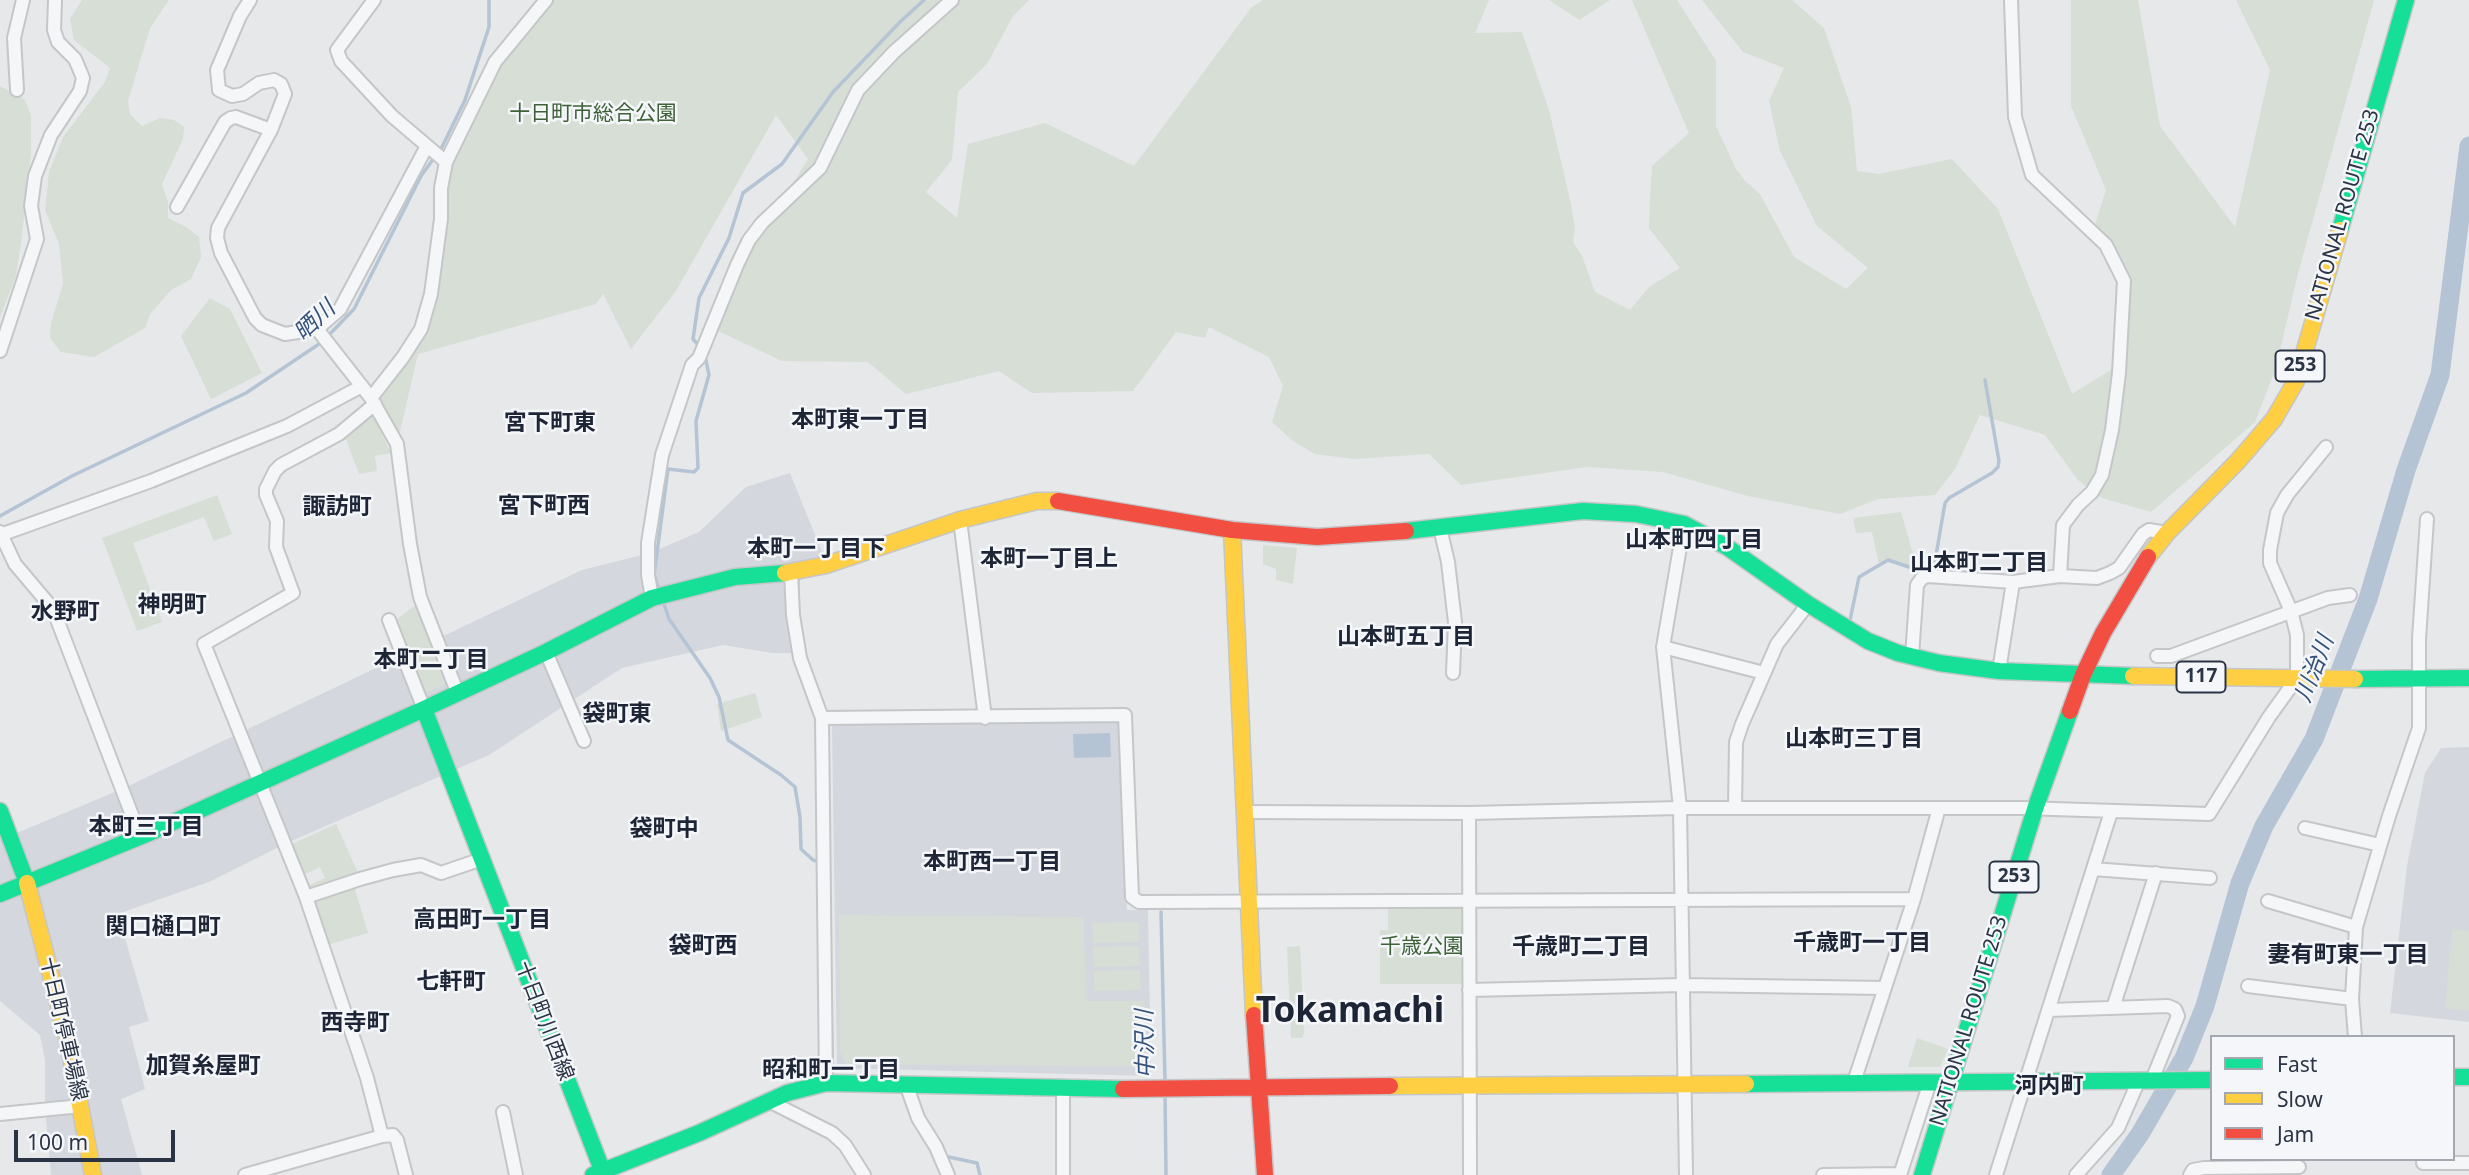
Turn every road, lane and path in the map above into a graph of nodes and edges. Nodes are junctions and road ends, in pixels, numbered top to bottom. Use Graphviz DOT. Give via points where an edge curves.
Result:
graph roads {
  1 [pos="23,0"];
  2 [pos="55,0"];
  3 [pos="250,0"];
  4 [pos="374,0"];
  5 [pos="546,0"];
  6 [pos="952,0"];
  7 [pos="2011,0"];
  8 [pos="2406,0"];
  9 [pos="17,90"];
  10 [pos="271,130"];
  11 [pos="427,146"];
  12 [pos="446,162"];
  13 [pos="177,207"];
  14 [pos="319,332"];
  15 [pos="0,351"];
  16 [pos="362,386"];
  17 [pos="373,401"];
  18 [pos="2326,447"];
  19 [pos="2427,519"];
  20 [pos="960,520"];
  21 [pos="1684,524"];
  22 [pos="1440,528"];
  23 [pos="1232,530"];
  24 [pos="2167,533"];
  25 [pos="0,534"];
  26 [pos="791,572"];
  27 [pos="2060,576"];
  28 [pos="2013,582"];
  29 [pos="2350,595"];
  30 [pos="652,598"];
  31 [pos="1808,604"];
  32 [pos="2291,611"];
  33 [pos="389,620"];
  34 [pos="1662,648"];
  35 [pos="546,652"];
  36 [pos="1912,656"];
  37 [pos="2157,656"];
  38 [pos="1999,671"];
  39 [pos="1453,673"];
  40 [pos="1763,674"];
  41 [pos="2083,675"];
  42 [pos="2297,678"];
  43 [pos="2469,678"];
  44 [pos="2420,679"];
  45 [pos="458,694"];
  46 [pos="424,709"];
  47 [pos="822,718"];
  48 [pos="985,718"];
  49 [pos="584,741"];
  50 [pos="260,783"];
  51 [pos="1680,808"];
  52 [pos="1735,808"];
  53 [pos="1939,808"];
  54 [pos="2035,808"];
  55 [pos="0,811"];
  56 [pos="1246,812"];
  57 [pos="2111,812"];
  58 [pos="1469,813"];
  59 [pos="2305,828"];
  60 [pos="140,836"];
  61 [pos="2380,845"];
  62 [pos="482,859"];
  63 [pos="2093,869"];
  64 [pos="2156,873"];
  65 [pos="2210,878"];
  66 [pos="27,883"];
  67 [pos="0,894"];
  68 [pos="306,897"];
  69 [pos="1914,899"];
  70 [pos="1469,900"];
  71 [pos="1680,900"];
  72 [pos="2268,901"];
  73 [pos="1251,902"];
  74 [pos="2357,927"];
  75 [pos="1683,985"];
  76 [pos="2248,986"];
  77 [pos="1885,988"];
  78 [pos="1469,990"];
  79 [pos="2352,999"];
  80 [pos="2113,1008"];
  81 [pos="2049,1010"];
  82 [pos="2355,1035"];
  83 [pos="2027,1080"];
  84 [pos="2149,1080"];
  85 [pos="2206,1080"];
  86 [pos="1955,1081"];
  87 [pos="1854,1082"];
  88 [pos="1930,1082"];
  89 [pos="826,1083"];
  90 [pos="1685,1083"];
  91 [pos="906,1084"];
  92 [pos="1469,1085"];
  93 [pos="1259,1087"];
  94 [pos="1063,1089"];
  95 [pos="769,1101"];
  96 [pos="80,1106"];
  97 [pos="503,1112"];
  98 [pos="0,1114"];
  99 [pos="382,1136"];
  100 [pos="2469,1163"];
  101 [pos="2423,1166"];
  102 [pos="2299,1167"];
  103 [pos="600,1174"];
  104 [pos="93,1175"];
  105 [pos="245,1175"];
  106 [pos="407,1175"];
  107 [pos="516,1175"];
  108 [pos="864,1175"];
  109 [pos="948,1175"];
  110 [pos="1063,1175"];
  111 [pos="1265,1175"];
  112 [pos="1470,1175"];
  113 [pos="1686,1175"];
  114 [pos="1823,1175"];
  115 [pos="1900,1175"];
  116 [pos="1922,1175"];
  117 [pos="1932,1175"];
  118 [pos="1996,1175"];
  119 [pos="2076,1175"];
  120 [pos="2190,1175"];
  1 -- 9 [label="street" via="15,38"];
  2 -- 15 [label="street" via="58,42 75,59 83,78 80,91 51,135 35,176 32,206 37,239"];
  3 -- 10 [label="street" via="217,70 219,90 232,96 267,80 281,84 285,94"];
  4 -- 11 [label="street" via="337,50 341,61 388,112"];
  5 -- 12 [label="street" via="495,62"];
  6 -- 30 [label="street" via="858,90 820,168 762,223 743,253 692,365 662,455 648,543"];
  7 -- 27 [label="street" via="2015,117 2032,174 2106,245 2124,281 2112,430 2102,475 2063,525"];
  8 -- 24 [label="main road, NATIONAL ROUTE 253 / 253" via="2296,381 2274,419"];
  10 -- 13 [label="street" via="236,117 225,122"];
  10 -- 14 [label="street" via="217,238 262,325 285,334"];
  11 -- 12 [label="street"];
  11 -- 14 [label="street" via="340,309"];
  12 -- 17 [label="street" via="435,268 421,329"];
  14 -- 16 [label="street"];
  16 -- 17 [label="street"];
  16 -- 25 [label="street" via="286,426 151,481"];
  17 -- 45 [label="street" via="397,444 420,597"];
  17 -- 50 [label="street" via="339,434 281,465 266,489 277,521 276,547 293,593 204,644"];
  18 -- 32 [label="street" via="2277,513 2270,563"];
  19 -- 44 [label="street"];
  20 -- 23 [label="main road, 117" via="1031,502 1063,501"];
  20 -- 26 [label="main road, 117" via="826,565"];
  20 -- 48 [label="street"];
  21 -- 22 [label="main road, 117" via="1636,514 1583,511"];
  21 -- 31 [label="main road, 117" via="1727,547"];
  21 -- 34 [label="street"];
  22 -- 23 [label="main road, 117" via="1317,537"];
  22 -- 39 [label="street" via="1455,622"];
  23 -- 56 [label="main road"];
  24 -- 27 [label="street" via="2149,530 2143,534 2119,568 2110,573 2097,578"];
  24 -- 41 [label="main road, NATIONAL ROUTE 253 / 253" via="2124,595"];
  25 -- 60 [label="street" via="15,564 53,609"];
  26 -- 30 [label="main road, 117" via="735,577"];
  26 -- 47 [label="street" via="800,658"];
  27 -- 28 [label="street"];
  28 -- 36 [label="street" via="1922,578 1917,585"];
  28 -- 38 [label="street"];
  29 -- 32 [label="street"];
  30 -- 35 [label="main road, 117"];
  31 -- 36 [label="main road, 117" via="1868,641"];
  31 -- 40 [label="street" via="1777,644"];
  32 -- 37 [label="street" via="2171,656"];
  32 -- 42 [label="street" via="2297,635"];
  33 -- 46 [label="street"];
  34 -- 40 [label="street"];
  34 -- 51 [label="street"];
  35 -- 45 [label="main road, 117"];
  35 -- 49 [label="street"];
  36 -- 38 [label="main road, 117"];
  38 -- 41 [label="main road, 117"];
  40 -- 52 [label="street" via="1736,743"];
  41 -- 42 [label="main road, 117"];
  41 -- 54 [label="main road, NATIONAL ROUTE 253 / 253"];
  42 -- 44 [label="main road, 117"];
  42 -- 57 [label="street" via="2209,814"];
  43 -- 44 [label="main road, 117"];
  44 -- 61 [label="street" via="2419,728"];
  45 -- 46 [label="main road, 117"];
  46 -- 50 [label="main road, 117"];
  46 -- 62 [label="main road, 十日町川西線"];
  47 -- 48 [label="street"];
  47 -- 89 [label="street"];
  48 -- 73 [label="street" via="1125,715 1132,897 1139,902"];
  50 -- 60 [label="main road, 117"];
  50 -- 68 [label="street"];
  51 -- 52 [label="street"];
  51 -- 58 [label="street"];
  51 -- 71 [label="street"];
  52 -- 53 [label="street"];
  53 -- 54 [label="street"];
  53 -- 69 [label="street"];
  54 -- 57 [label="street"];
  54 -- 86 [label="main road, NATIONAL ROUTE 253 / 253"];
  55 -- 66 [label="main road, 十日町停車場線"];
  56 -- 58 [label="street"];
  56 -- 73 [label="main road"];
  57 -- 63 [label="street"];
  58 -- 70 [label="street"];
  59 -- 61 [label="street"];
  60 -- 66 [label="main road, 117"];
  61 -- 74 [label="street"];
  62 -- 68 [label="street" via="441,873 421,865 393,870"];
  62 -- 103 [label="main road, 十日町川西線"];
  63 -- 64 [label="street"];
  63 -- 81 [label="street"];
  64 -- 65 [label="street"];
  64 -- 80 [label="street"];
  66 -- 67 [label="main road, 117"];
  66 -- 96 [label="main road, 十日町停車場線"];
  68 -- 99 [label="street" via="367,1077"];
  69 -- 71 [label="street"];
  69 -- 77 [label="street"];
  70 -- 71 [label="street"];
  70 -- 73 [label="street"];
  70 -- 78 [label="street"];
  71 -- 75 [label="street"];
  72 -- 74 [label="street"];
  73 -- 93 [label="main road"];
  74 -- 79 [label="street"];
  75 -- 77 [label="street"];
  75 -- 78 [label="street"];
  75 -- 90 [label="street"];
  76 -- 79 [label="street"];
  77 -- 87 [label="street"];
  78 -- 92 [label="street"];
  79 -- 82 [label="street"];
  80 -- 81 [label="street"];
  80 -- 84 [label="street" via="2175,1009 2178,1016"];
  81 -- 83 [label="street"];
  83 -- 84 [label="main road"];
  83 -- 86 [label="main road"];
  83 -- 118 [label="street"];
  84 -- 85 [label="main road"];
  84 -- 119 [label="street" via="2118,1128"];
  86 -- 88 [label="main road"];
  86 -- 116 [label="main road, NATIONAL ROUTE 253 / 253"];
  86 -- 117 [label="street"];
  87 -- 88 [label="main road"];
  87 -- 90 [label="main road"];
  88 -- 115 [label="street"];
  89 -- 91 [label="main road"];
  89 -- 95 [label="main road"];
  90 -- 92 [label="main road"];
  90 -- 113 [label="street"];
  91 -- 94 [label="main road"];
  91 -- 109 [label="street"];
  92 -- 93 [label="main road"];
  92 -- 112 [label="street"];
  93 -- 94 [label="main road"];
  93 -- 111 [label="main road"];
  94 -- 110 [label="street"];
  95 -- 103 [label="main road"];
  95 -- 108 [label="street" via="832,1133"];
  96 -- 98 [label="street"];
  96 -- 104 [label="main road, 十日町停車場線"];
  97 -- 107 [label="street"];
  99 -- 105 [label="street"];
  99 -- 106 [label="street" via="397,1139"];
  100 -- 101 [label="street"];
  102 -- 120 [label="street" via="2204,1168"];
  114 -- 115 [label="street"];
}
